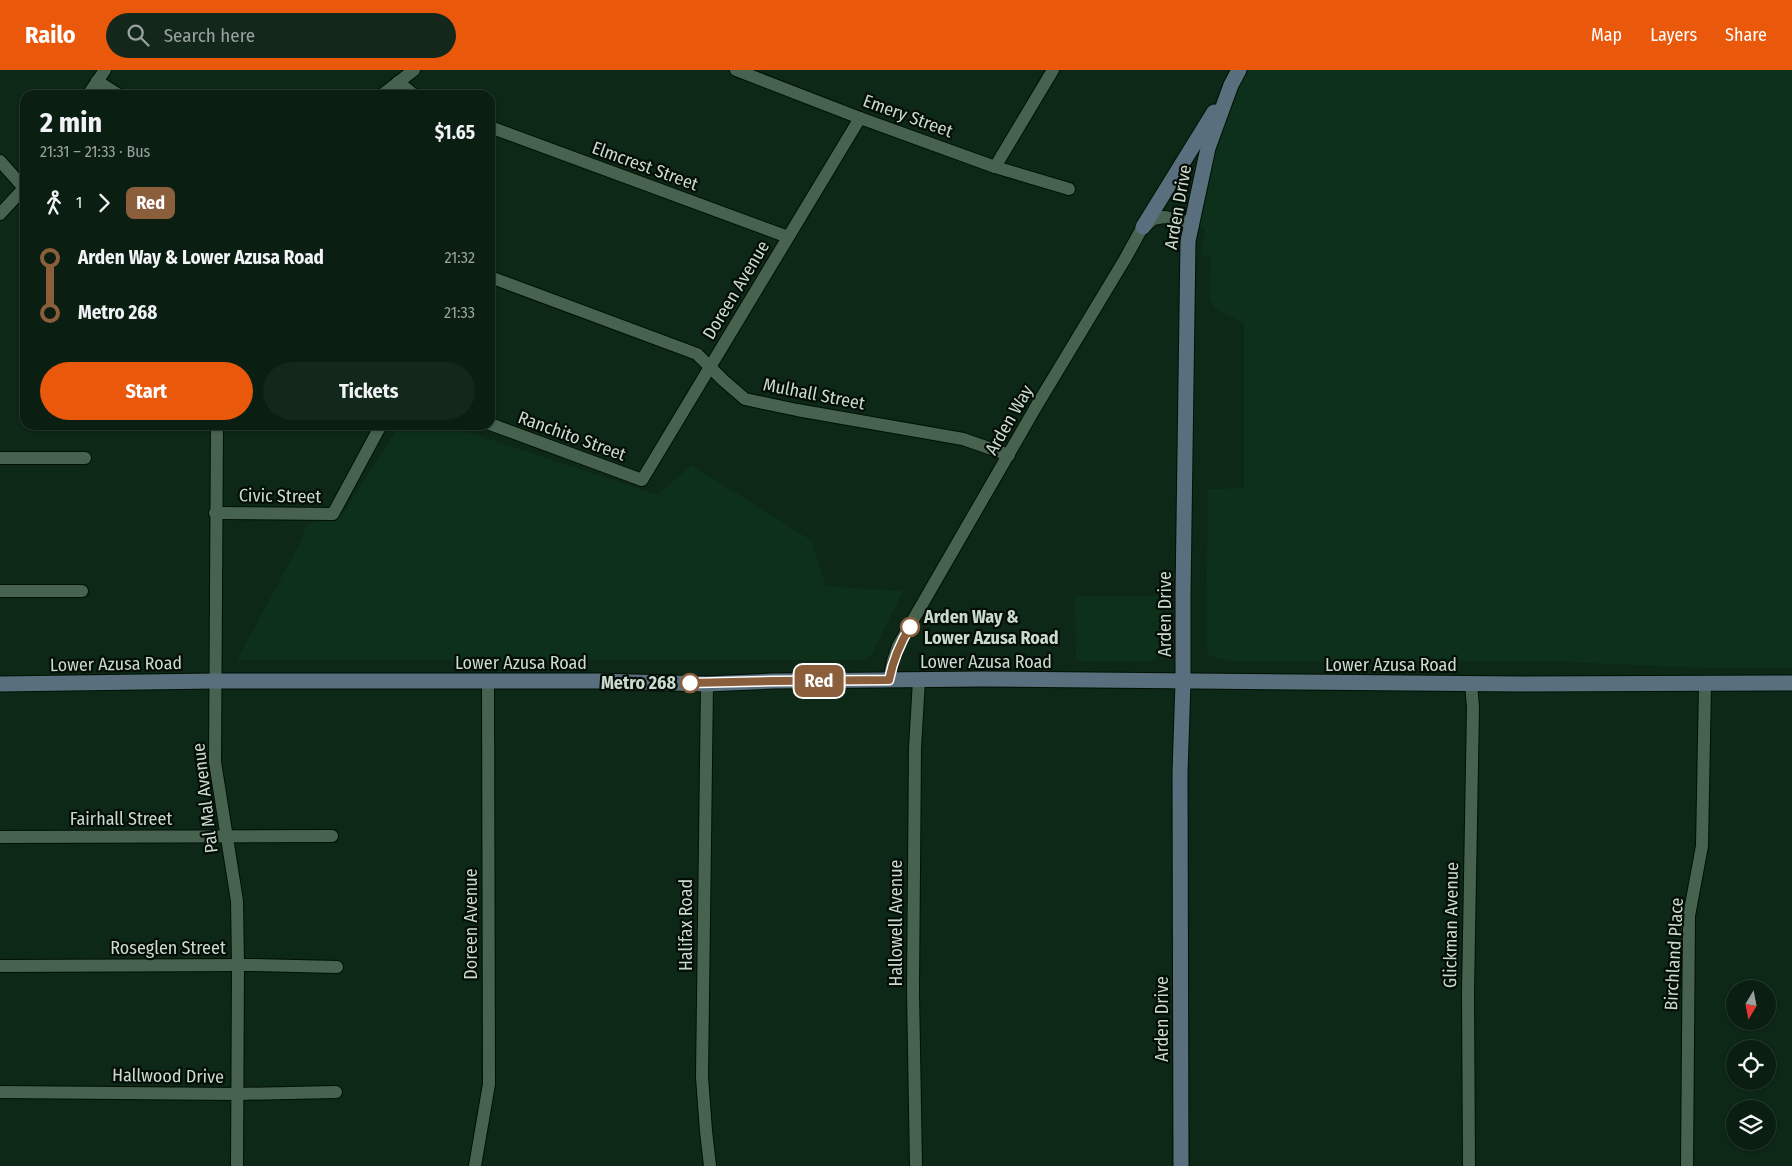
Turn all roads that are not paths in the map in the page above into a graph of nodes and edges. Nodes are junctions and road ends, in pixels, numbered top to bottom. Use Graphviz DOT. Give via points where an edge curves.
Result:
graph roads {
  1 [pos="414,70"];
  2 [pos="736,70"];
  3 [pos="1054,70"];
  4 [pos="1238,70"];
  5 [pos="101,75"];
  6 [pos="398,82"];
  7 [pos="1231,85"];
  8 [pos="91,90"];
  9 [pos="114,90"];
  10 [pos="388,90"];
  11 [pos="408,90"];
  12 [pos="860,118"];
  13 [pos="495,129"];
  14 [pos="0,161"];
  15 [pos="995,167"];
  16 [pos="20,183"];
  17 [pos="1070,189"];
  18 [pos="20,193"];
  19 [pos="0,214"];
  20 [pos="1193,223"];
  21 [pos="1143,227"];
  22 [pos="788,237"];
  23 [pos="495,279"];
  24 [pos="710,368"];
  25 [pos="495,426"];
  26 [pos="216,430"];
  27 [pos="378,430"];
  28 [pos="1009,455"];
  29 [pos="0,458"];
  30 [pos="85,458"];
  31 [pos="642,480"];
  32 [pos="215,513"];
  33 [pos="0,591"];
  34 [pos="82,591"];
  35 [pos="889,680"];
  36 [pos="919,680"];
  37 [pos="215,681"];
  38 [pos="488,682"];
  39 [pos="1183,682"];
  40 [pos="1792,683"];
  41 [pos="0,684"];
  42 [pos="706,684"];
  43 [pos="1471,684"];
  44 [pos="1705,685"];
  45 [pos="332,836"];
  46 [pos="227,837"];
  47 [pos="0,838"];
  48 [pos="238,965"];
  49 [pos="0,966"];
  50 [pos="337,967"];
  51 [pos="0,1092"];
  52 [pos="336,1092"];
  53 [pos="237,1094"];
  54 [pos="237,1166"];
  55 [pos="475,1166"];
  56 [pos="710,1166"];
  57 [pos="916,1166"];
  58 [pos="1181,1166"];
  59 [pos="1469,1166"];
  60 [pos="1687,1166"];
  1 -- 6 [label="street"];
  2 -- 12 [label="street, Emery Street"];
  3 -- 15 [label="street"];
  4 -- 7 [label="main road, Arden Drive"];
  5 -- 8 [label="street"];
  5 -- 9 [label="street"];
  6 -- 10 [label="street"];
  6 -- 11 [label="street"];
  7 -- 20 [label="main road, Arden Drive" via="1208,148"];
  7 -- 21 [label="main road"];
  12 -- 15 [label="street, Emery Street"];
  12 -- 22 [label="street, Doreen Avenue"];
  13 -- 22 [label="street, Elmcrest Street"];
  14 -- 16 [label="street"];
  15 -- 17 [label="street, Emery Street"];
  18 -- 19 [label="street"];
  20 -- 21 [label="street" via="1164,217"];
  20 -- 39 [label="main road, Arden Drive" via="1188,241"];
  21 -- 28 [label="street, Arden Way"];
  22 -- 24 [label="street, Doreen Avenue"];
  23 -- 24 [label="street, Mulhall Street" via="697,354"];
  24 -- 28 [label="street, Mulhall Street" via="745,399 963,439"];
  24 -- 31 [label="street, Doreen Avenue"];
  25 -- 31 [label="street, Ranchito Street"];
  26 -- 32 [label="street, Pal Mal Avenue"];
  27 -- 32 [label="street, Civic Street" via="333,514"];
  28 -- 35 [label="street, Arden Way" via="898,646"];
  29 -- 30 [label="street"];
  32 -- 37 [label="street, Pal Mal Avenue"];
  33 -- 34 [label="street"];
  35 -- 36 [label="main road, Lower Azusa Road"];
  35 -- 42 [label="main road, Lower Azusa Road"];
  36 -- 39 [label="main road, Lower Azusa Road"];
  36 -- 57 [label="street, Hallowell Avenue" via="915,748 913,981"];
  37 -- 38 [label="main road, Lower Azusa Road"];
  37 -- 41 [label="main road, Lower Azusa Road"];
  37 -- 46 [label="street, Pal Mal Avenue" via="215,762"];
  38 -- 42 [label="main road, Lower Azusa Road"];
  38 -- 55 [label="street, Doreen Avenue" via="489,1084"];
  39 -- 43 [label="main road, Lower Azusa Road"];
  39 -- 58 [label="main road, Arden Drive" via="1180,772"];
  40 -- 44 [label="main road, Lower Azusa Road"];
  42 -- 56 [label="street, Halifax Road" via="702,1077"];
  43 -- 44 [label="main road, Lower Azusa Road"];
  43 -- 59 [label="street, Glickman Avenue"];
  44 -- 60 [label="street, Birchland Place" via="1702,846 1689,916"];
  45 -- 46 [label="street, Fairhall Street"];
  46 -- 47 [label="street, Fairhall Street"];
  46 -- 48 [label="street, Pal Mal Avenue" via="237,901"];
  48 -- 49 [label="street, Roseglen Street"];
  48 -- 50 [label="street, Roseglen Street"];
  48 -- 53 [label="street, Pal Mal Avenue"];
  51 -- 53 [label="street, Hallwood Drive"];
  52 -- 53 [label="street, Hallwood Drive"];
  53 -- 54 [label="street, Pal Mal Avenue"];
}
